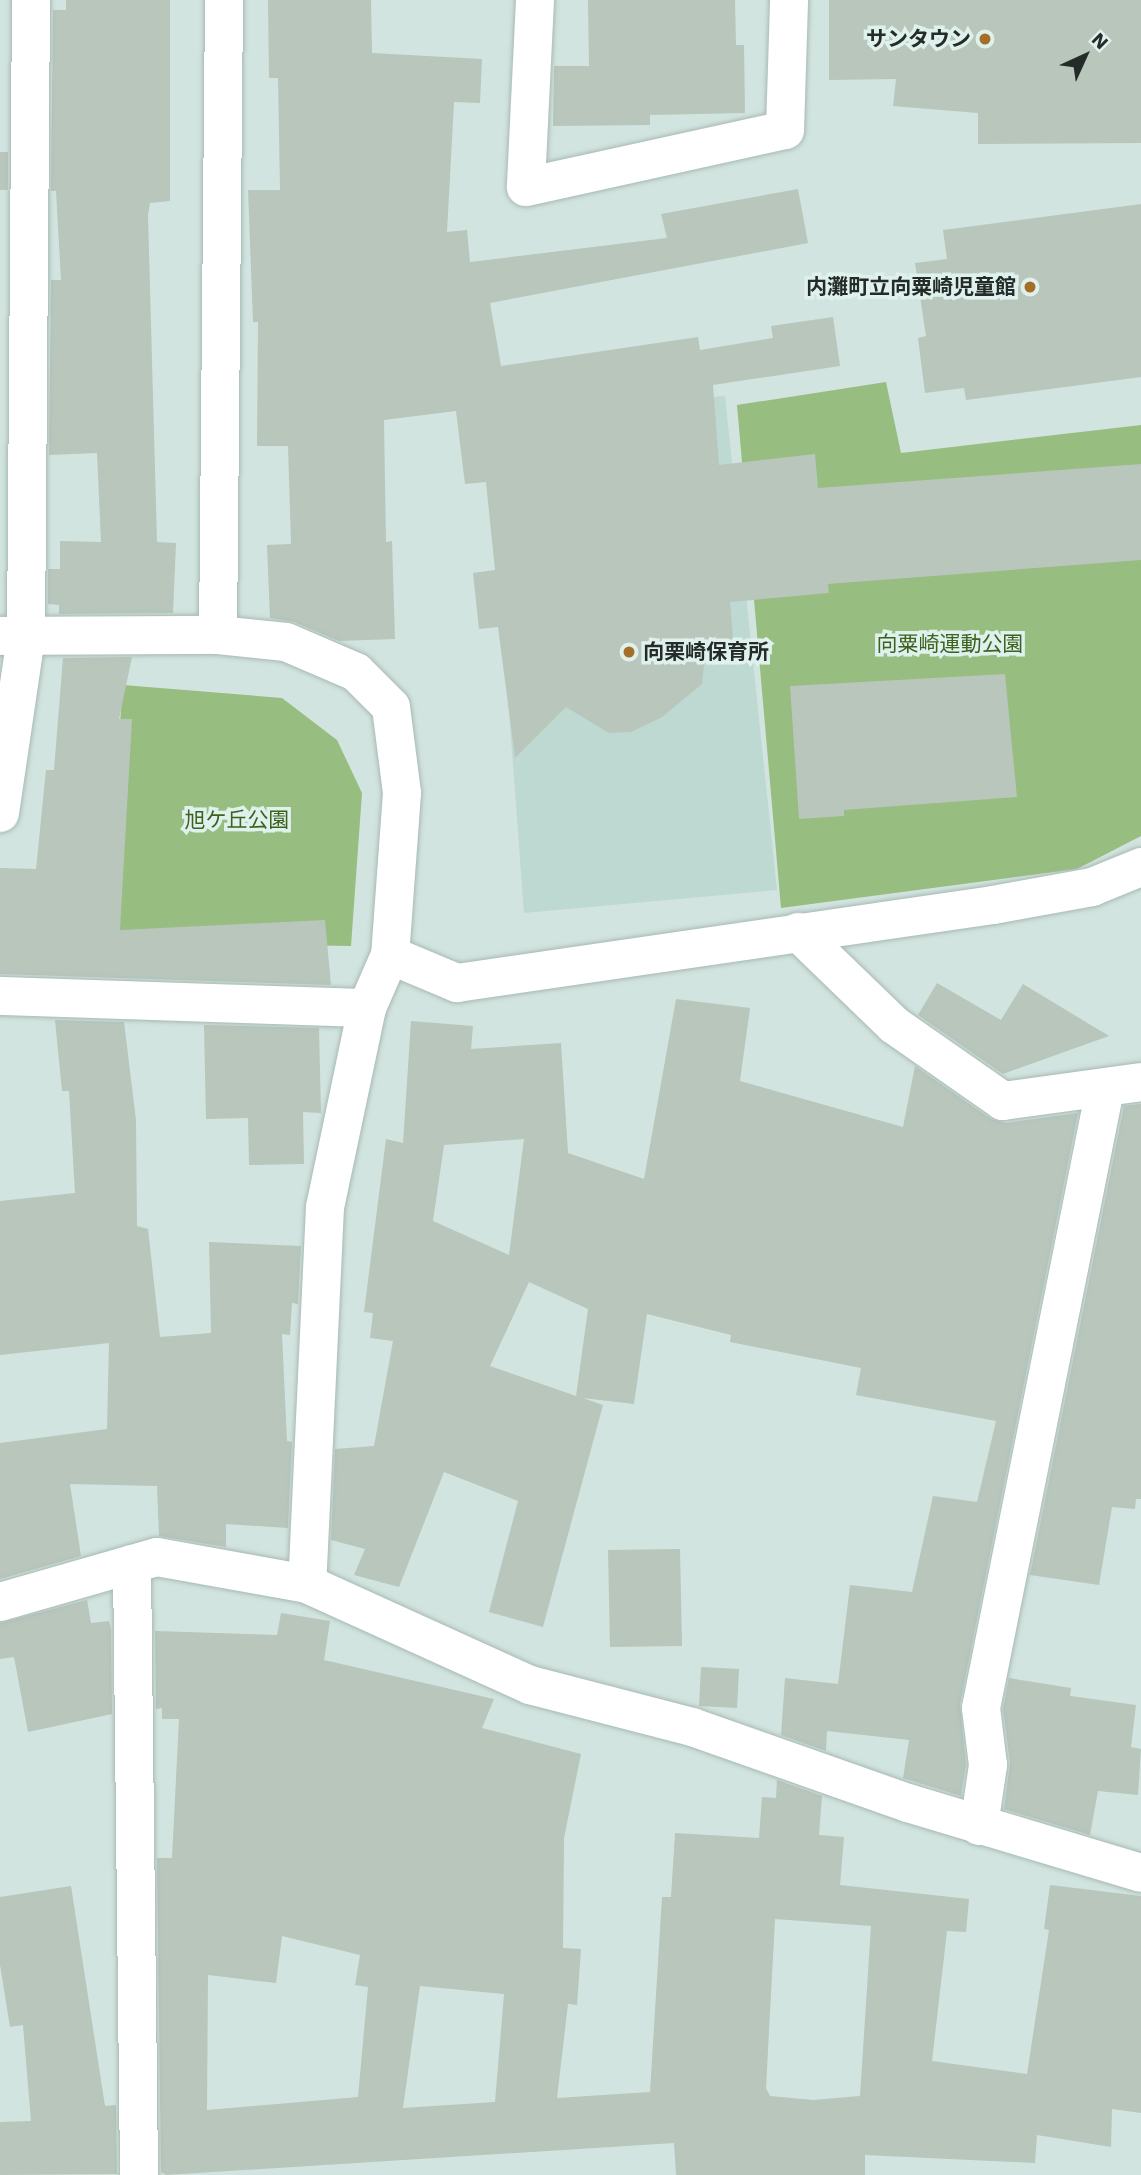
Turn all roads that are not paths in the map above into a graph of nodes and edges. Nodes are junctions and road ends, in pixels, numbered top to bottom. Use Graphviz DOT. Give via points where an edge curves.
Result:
graph roads {
  1 [pos="31,0"];
  2 [pos="224,0"];
  3 [pos="535,0"];
  4 [pos="789,0"];
  5 [pos="218,635"];
  6 [pos="13,636"];
  7 [pos="0,813"];
  8 [pos="1141,867"];
  9 [pos="798,932"];
  10 [pos="390,955"];
  11 [pos="0,996"];
  12 [pos="367,1008"];
  13 [pos="1123,1086"];
  14 [pos="132,1564"];
  15 [pos="307,1584"];
  16 [pos="0,1602"];
  17 [pos="979,1826"];
  18 [pos="1141,1873"];
  19 [pos="139,2175"];
  1 -- 6 [label="street"];
  2 -- 5 [label="street"];
  3 -- 4 [label="street" via="526,187 785,130"];
  5 -- 6 [label="street"];
  5 -- 10 [label="street" via="286,642 356,672 391,707 402,793"];
  6 -- 7 [label="street"];
  8 -- 9 [label="street" via="1091,887"];
  9 -- 10 [label="street" via="457,983"];
  9 -- 13 [label="street" via="894,1025 1003,1101"];
  10 -- 12 [label="street"];
  11 -- 12 [label="street"];
  12 -- 15 [label="street" via="325,1207"];
  13 -- 17 [label="street" via="981,1708 988,1765"];
  14 -- 15 [label="street" via="157,1556"];
  14 -- 16 [label="street"];
  14 -- 19 [label="street"];
  15 -- 17 [label="street" via="530,1685 692,1727"];
  17 -- 18 [label="street"];
}
